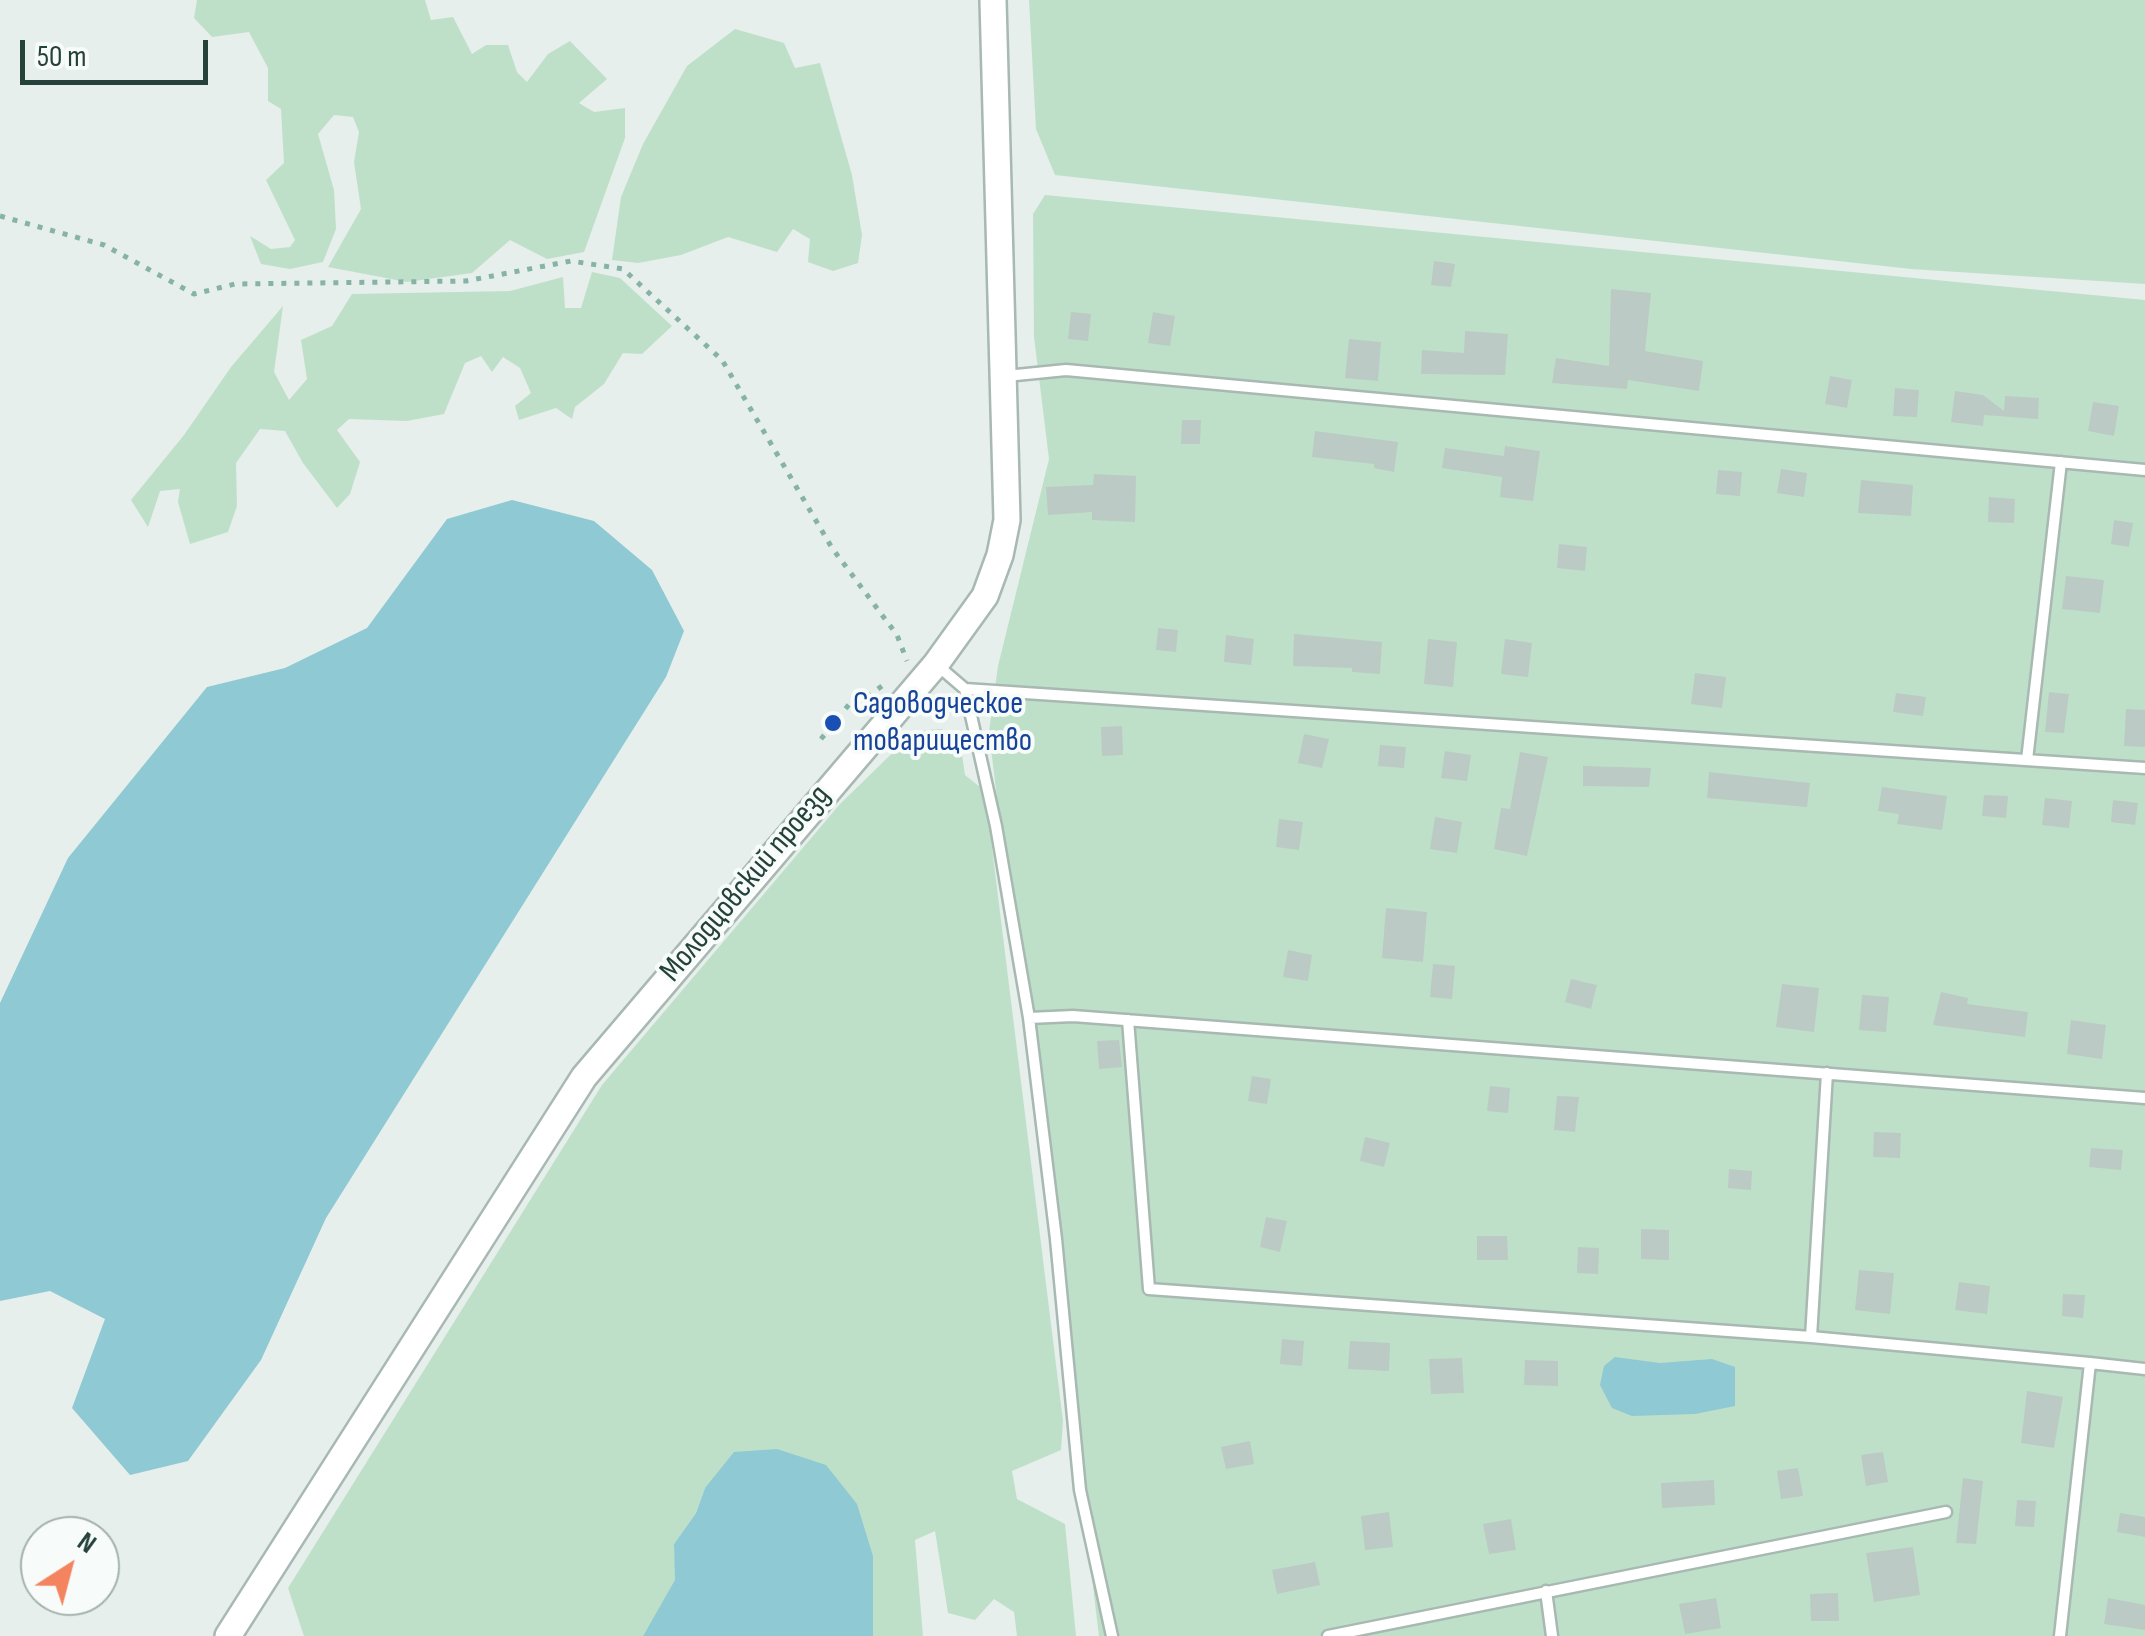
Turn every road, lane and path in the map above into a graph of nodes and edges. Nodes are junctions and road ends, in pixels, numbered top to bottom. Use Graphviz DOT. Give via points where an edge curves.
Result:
graph roads {
  1 [pos="993,0"];
  2 [pos="0,216"];
  3 [pos="1006,376"];
  4 [pos="2062,462"];
  5 [pos="2145,470"];
  6 [pos="936,664"];
  7 [pos="909,666"];
  8 [pos="895,677"];
  9 [pos="965,689"];
  10 [pos="821,738"];
  11 [pos="2027,760"];
  12 [pos="2145,768"];
  13 [pos="1029,1018"];
  14 [pos="1128,1020"];
  15 [pos="1828,1073"];
  16 [pos="2145,1098"];
  17 [pos="1811,1337"];
  18 [pos="2090,1363"];
  19 [pos="2145,1369"];
  20 [pos="1946,1512"];
  21 [pos="1546,1590"];
  22 [pos="228,1636"];
  23 [pos="1112,1636"];
  24 [pos="1328,1636"];
  25 [pos="1552,1636"];
  26 [pos="2060,1636"];
  1 -- 3 [label="street, Молодцовский проезд"];
  2 -- 7 [label="path" via="104,245 194,294 235,284 466,281 571,261 622,270 722,360 832,548 897,635"];
  3 -- 4 [label="lane" via="1066,370"];
  3 -- 6 [label="street, Молодцовский проезд" via="1007,520 1000,555 985,596"];
  4 -- 5 [label="lane"];
  4 -- 11 [label="lane"];
  6 -- 9 [label="lane"];
  6 -- 22 [label="street, Молодцовский проезд" via="584,1077"];
  8 -- 10 [label="path" via="850,702"];
  9 -- 11 [label="lane"];
  9 -- 13 [label="lane"];
  11 -- 12 [label="lane"];
  13 -- 14 [label="lane"];
  13 -- 23 [label="lane" via="1080,1490"];
  14 -- 15 [label="lane"];
  14 -- 17 [label="lane" via="1149,1289"];
  15 -- 16 [label="lane"];
  15 -- 17 [label="lane"];
  17 -- 18 [label="lane"];
  18 -- 19 [label="lane"];
  18 -- 26 [label="lane"];
  20 -- 21 [label="lane"];
  21 -- 24 [label="lane"];
  21 -- 25 [label="lane"];
}
